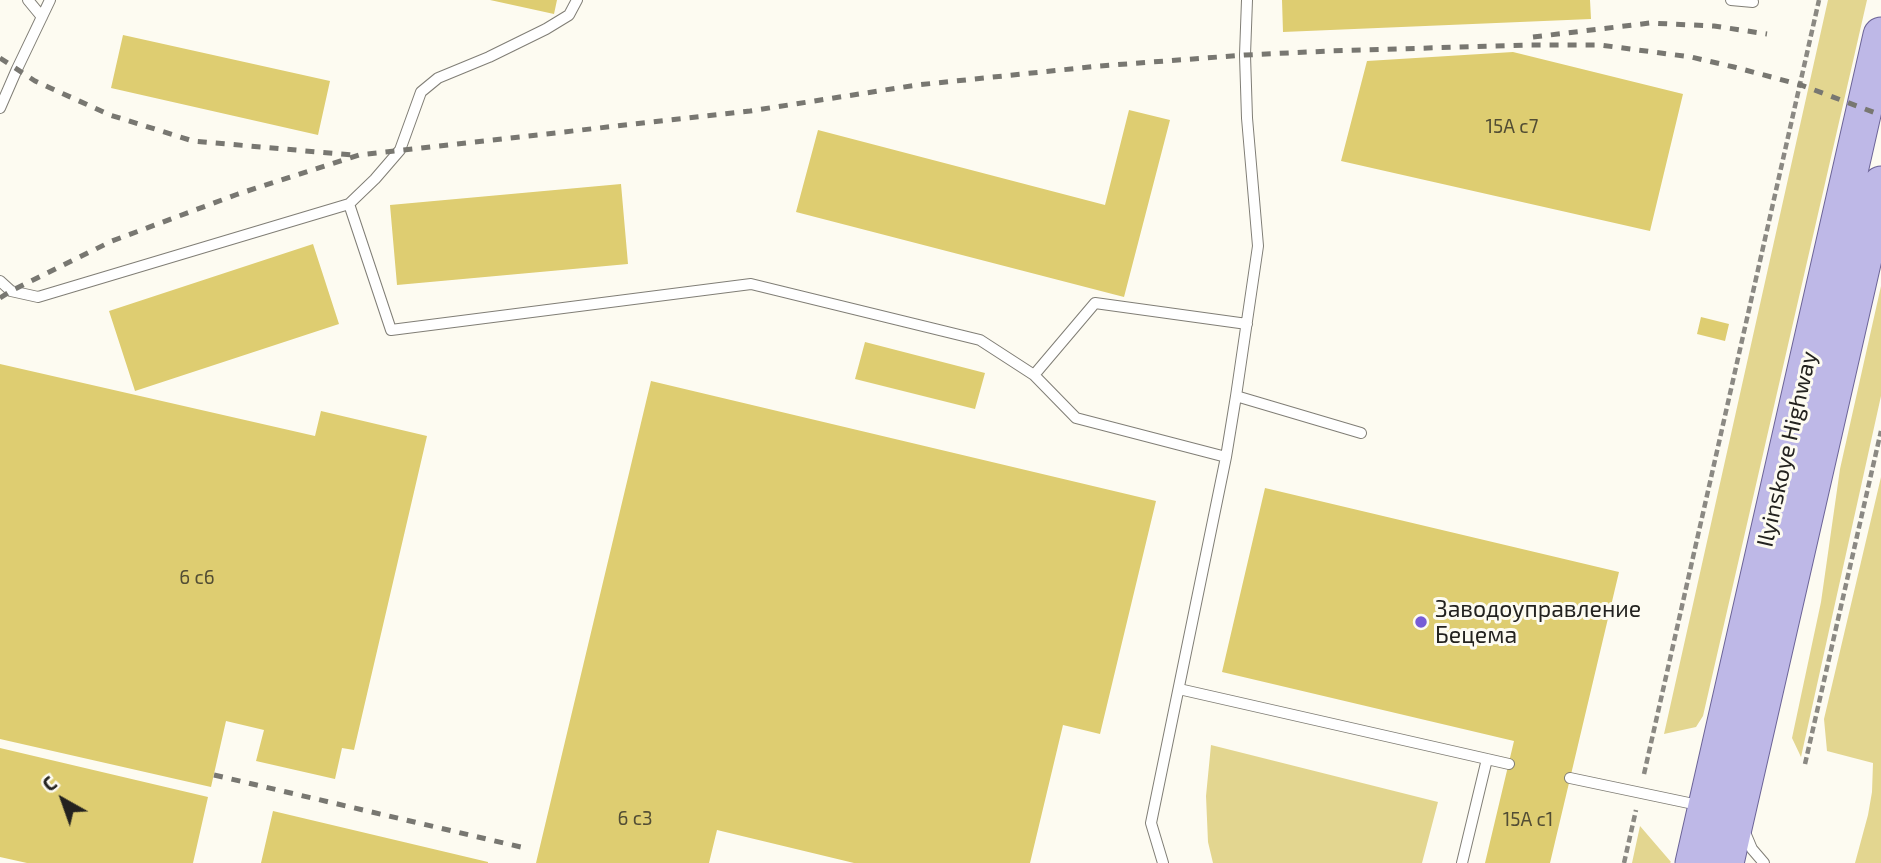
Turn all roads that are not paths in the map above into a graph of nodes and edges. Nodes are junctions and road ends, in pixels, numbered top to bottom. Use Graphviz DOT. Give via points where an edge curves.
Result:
graph roads {
  1 [pos="28,0"];
  2 [pos="50,0"];
  3 [pos="577,0"];
  4 [pos="1247,0"];
  5 [pos="1731,0"];
  6 [pos="1753,2"];
  7 [pos="42,17"];
  8 [pos="1881,35"];
  9 [pos="0,108"];
  10 [pos="1881,184"];
  11 [pos="349,204"];
  12 [pos="0,281"];
  13 [pos="1247,324"];
  14 [pos="1034,375"];
  15 [pos="1236,396"];
  16 [pos="1361,433"];
  17 [pos="1226,457"];
  18 [pos="1179,689"];
  19 [pos="1486,759"];
  20 [pos="1509,764"];
  21 [pos="1570,778"];
  22 [pos="1741,796"];
  23 [pos="1706,807"];
  24 [pos="1163,863"];
  25 [pos="1462,863"];
  26 [pos="1693,863"];
  27 [pos="1726,863"];
  28 [pos="1764,863"];
  1 -- 7 [label="lane"];
  2 -- 7 [label="lane"];
  3 -- 11 [label="lane" via="569,15 546,29 438,78 421,92 400,150"];
  4 -- 13 [label="lane" via="1246,80 1258,246"];
  5 -- 6 [label="lane"];
  7 -- 9 [label="lane"];
  8 -- 23 [label="main road, Ilyinskoye Highway"];
  10 -- 22 [label="main road, Ilyinskoye Highway"];
  11 -- 12 [label="lane" via="38,297 11,291"];
  11 -- 14 [label="lane" via="391,330 751,284 979,340"];
  13 -- 14 [label="lane" via="1095,303"];
  13 -- 15 [label="lane"];
  14 -- 17 [label="lane" via="1076,418"];
  15 -- 16 [label="lane"];
  15 -- 17 [label="lane"];
  17 -- 18 [label="lane"];
  18 -- 19 [label="lane"];
  18 -- 24 [label="lane" via="1151,823"];
  19 -- 20 [label="lane"];
  19 -- 25 [label="lane"];
  21 -- 23 [label="lane"];
  22 -- 27 [label="main road, Ilyinskoye Highway"];
  22 -- 28 [label="lane" via="1744,828"];
  23 -- 26 [label="main road, Ilyinskoye Highway"];
}
